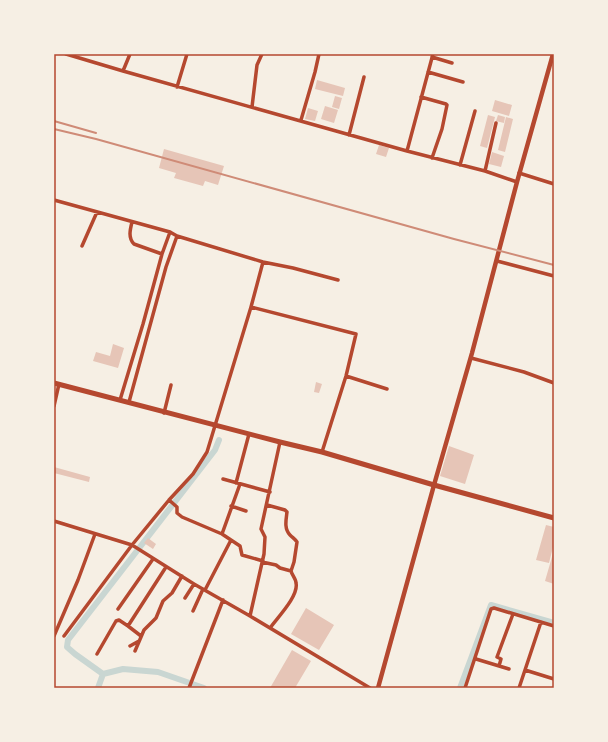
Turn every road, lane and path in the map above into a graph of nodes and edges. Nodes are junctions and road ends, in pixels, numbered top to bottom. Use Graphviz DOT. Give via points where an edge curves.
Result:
graph roads {
  1 [pos="66,54"];
  2 [pos="130,54"];
  3 [pos="187,54"];
  4 [pos="262,54"];
  5 [pos="319,54"];
  6 [pos="432,56"];
  7 [pos="553,56"];
  8 [pos="452,63"];
  9 [pos="123,72"];
  10 [pos="428,72"];
  11 [pos="364,77"];
  12 [pos="463,82"];
  13 [pos="177,87"];
  14 [pos="421,97"];
  15 [pos="252,107"];
  16 [pos="475,111"];
  17 [pos="301,120"];
  18 [pos="496,123"];
  19 [pos="349,135"];
  20 [pos="406,151"];
  21 [pos="432,158"];
  22 [pos="460,165"];
  23 [pos="485,171"];
  24 [pos="519,173"];
  25 [pos="517,182"];
  26 [pos="554,184"];
  27 [pos="54,200"];
  28 [pos="97,212"];
  29 [pos="132,222"];
  30 [pos="170,232"];
  31 [pos="177,236"];
  32 [pos="82,246"];
  33 [pos="162,254"];
  34 [pos="496,261"];
  35 [pos="263,262"];
  36 [pos="554,276"];
  37 [pos="338,280"];
  38 [pos="251,307"];
  39 [pos="143,324"];
  40 [pos="149,326"];
  41 [pos="471,358"];
  42 [pos="346,376"];
  43 [pos="554,383"];
  44 [pos="57,384"];
  45 [pos="171,385"];
  46 [pos="387,389"];
  47 [pos="120,400"];
  48 [pos="129,402"];
  49 [pos="54,406"];
  50 [pos="164,412"];
  51 [pos="215,425"];
  52 [pos="249,434"];
  53 [pos="280,442"];
  54 [pos="322,452"];
  55 [pos="223,480"];
  56 [pos="238,484"];
  57 [pos="434,485"];
  58 [pos="270,492"];
  59 [pos="169,500"];
  60 [pos="267,505"];
  61 [pos="232,506"];
  62 [pos="246,511"];
  63 [pos="554,518"];
  64 [pos="54,521"];
  65 [pos="95,534"];
  66 [pos="222,534"];
  67 [pos="231,540"];
  68 [pos="133,546"];
  69 [pos="153,559"];
  70 [pos="262,561"];
  71 [pos="166,567"];
  72 [pos="291,571"];
  73 [pos="182,576"];
  74 [pos="194,584"];
  75 [pos="204,590"];
  76 [pos="185,598"];
  77 [pos="223,600"];
  78 [pos="118,609"];
  79 [pos="193,611"];
  80 [pos="513,614"];
  81 [pos="250,616"];
  82 [pos="541,622"];
  83 [pos="128,626"];
  84 [pos="554,626"];
  85 [pos="270,628"];
  86 [pos="54,636"];
  87 [pos="64,636"];
  88 [pos="141,636"];
  89 [pos="140,640"];
  90 [pos="130,646"];
  91 [pos="136,651"];
  92 [pos="96,654"];
  93 [pos="476,658"];
  94 [pos="499,666"];
  95 [pos="509,669"];
  96 [pos="525,670"];
  97 [pos="554,679"];
  98 [pos="189,688"];
  99 [pos="370,688"];
  100 [pos="378,688"];
  101 [pos="465,688"];
  102 [pos="519,688"];
  1 -- 9 [label="street"];
  2 -- 9 [label="street"];
  3 -- 13 [label="street"];
  4 -- 15 [label="street" via="257,68"];
  5 -- 17 [label="street"];
  6 -- 8 [label="street"];
  6 -- 10 [label="street"];
  7 -- 24 [label="street"];
  9 -- 13 [label="street"];
  10 -- 12 [label="street"];
  10 -- 14 [label="street"];
  11 -- 19 [label="street"];
  13 -- 15 [label="street"];
  14 -- 20 [label="street"];
  14 -- 21 [label="street" via="447,105"];
  15 -- 17 [label="street"];
  16 -- 22 [label="street"];
  17 -- 19 [label="street"];
  18 -- 23 [label="street"];
  19 -- 20 [label="street"];
  20 -- 21 [label="street"];
  21 -- 22 [label="street"];
  22 -- 23 [label="street"];
  23 -- 25 [label="street"];
  24 -- 25 [label="street"];
  24 -- 26 [label="street"];
  25 -- 34 [label="street"];
  27 -- 28 [label="street"];
  28 -- 29 [label="street"];
  28 -- 32 [label="street"];
  29 -- 30 [label="street"];
  29 -- 33 [label="street" via="132,242"];
  30 -- 31 [label="street"];
  30 -- 33 [label="street"];
  31 -- 35 [label="street"];
  31 -- 40 [label="street"];
  33 -- 39 [label="street"];
  34 -- 36 [label="street"];
  34 -- 41 [label="street"];
  35 -- 37 [label="street"];
  35 -- 38 [label="street"];
  38 -- 42 [label="street" via="356,334"];
  38 -- 51 [label="street"];
  39 -- 40 [label="street"];
  39 -- 47 [label="street"];
  40 -- 48 [label="street"];
  41 -- 43 [label="street"];
  41 -- 57 [label="street"];
  42 -- 46 [label="street"];
  42 -- 54 [label="street"];
  44 -- 47 [label="main road"];
  44 -- 49 [label="street"];
  45 -- 50 [label="street"];
  47 -- 48 [label="main road"];
  48 -- 50 [label="main road"];
  50 -- 51 [label="main road"];
  51 -- 52 [label="main road"];
  51 -- 59 [label="street" via="207,452 199,466"];
  52 -- 53 [label="main road"];
  52 -- 56 [label="street"];
  53 -- 54 [label="main road"];
  53 -- 58 [label="street"];
  54 -- 57 [label="main road"];
  55 -- 56 [label="street"];
  56 -- 58 [label="street"];
  56 -- 61 [label="street" via="237,496"];
  57 -- 63 [label="main road"];
  57 -- 100 [label="street"];
  58 -- 60 [label="street"];
  59 -- 66 [label="street" via="177,507 177,513 182,517"];
  59 -- 68 [label="street"];
  60 -- 70 [label="street" via="261,529 265,537"];
  60 -- 72 [label="street" via="287,512 286,528 297,541"];
  61 -- 62 [label="street"];
  61 -- 66 [label="street"];
  64 -- 65 [label="street"];
  65 -- 68 [label="street"];
  65 -- 86 [label="street"];
  66 -- 67 [label="street"];
  67 -- 70 [label="street" via="240,546 242,555"];
  67 -- 75 [label="street"];
  68 -- 69 [label="street"];
  68 -- 87 [label="street"];
  69 -- 71 [label="street"];
  69 -- 78 [label="street"];
  70 -- 72 [label="street"];
  70 -- 81 [label="street"];
  71 -- 73 [label="street"];
  71 -- 83 [label="street"];
  72 -- 85 [label="street" via="296,584 294,596"];
  73 -- 74 [label="street"];
  73 -- 88 [label="street" via="172,593 163,601 156,618"];
  74 -- 75 [label="street"];
  74 -- 76 [label="street"];
  75 -- 77 [label="street"];
  75 -- 79 [label="street"];
  77 -- 81 [label="street"];
  77 -- 98 [label="street"];
  80 -- 82 [label="street"];
  80 -- 93 [label="street" via="491,609"];
  80 -- 94 [label="street" via="497,657 501,660"];
  81 -- 85 [label="street"];
  82 -- 84 [label="street"];
  82 -- 96 [label="street"];
  83 -- 88 [label="street"];
  83 -- 92 [label="street" via="119,620 116,621"];
  85 -- 99 [label="street"];
  88 -- 89 [label="street"];
  89 -- 90 [label="street"];
  89 -- 91 [label="street"];
  93 -- 94 [label="street"];
  93 -- 101 [label="street"];
  94 -- 95 [label="street"];
  96 -- 97 [label="street"];
  96 -- 102 [label="street"];
}
